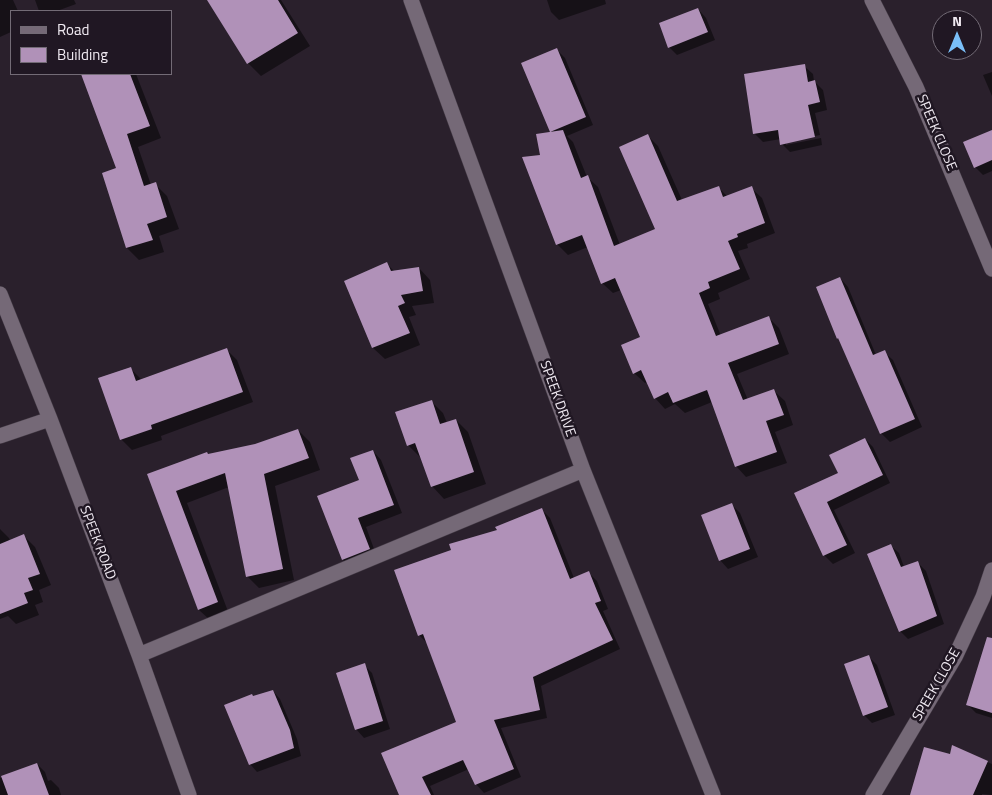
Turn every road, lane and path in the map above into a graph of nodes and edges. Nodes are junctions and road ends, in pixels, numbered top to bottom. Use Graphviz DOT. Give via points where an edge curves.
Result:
graph roads {
  1 [pos="411,0"];
  2 [pos="872,0"];
  3 [pos="992,269"];
  4 [pos="0,294"];
  5 [pos="50,419"];
  6 [pos="0,436"];
  7 [pos="583,470"];
  8 [pos="992,570"];
  9 [pos="139,655"];
  10 [pos="189,795"];
  11 [pos="713,795"];
  12 [pos="873,795"];
  1 -- 7 [label="street, SPEEK DRIVE"];
  2 -- 3 [label="street, SPEEK CLOSE" via="916,87"];
  4 -- 5 [label="street, SPEEK ROAD"];
  5 -- 6 [label="street"];
  5 -- 9 [label="street, SPEEK ROAD"];
  7 -- 9 [label="street"];
  7 -- 11 [label="street, SPEEK DRIVE"];
  8 -- 12 [label="street, SPEEK CLOSE" via="955,657"];
  9 -- 10 [label="street, SPEEK ROAD"];
}
